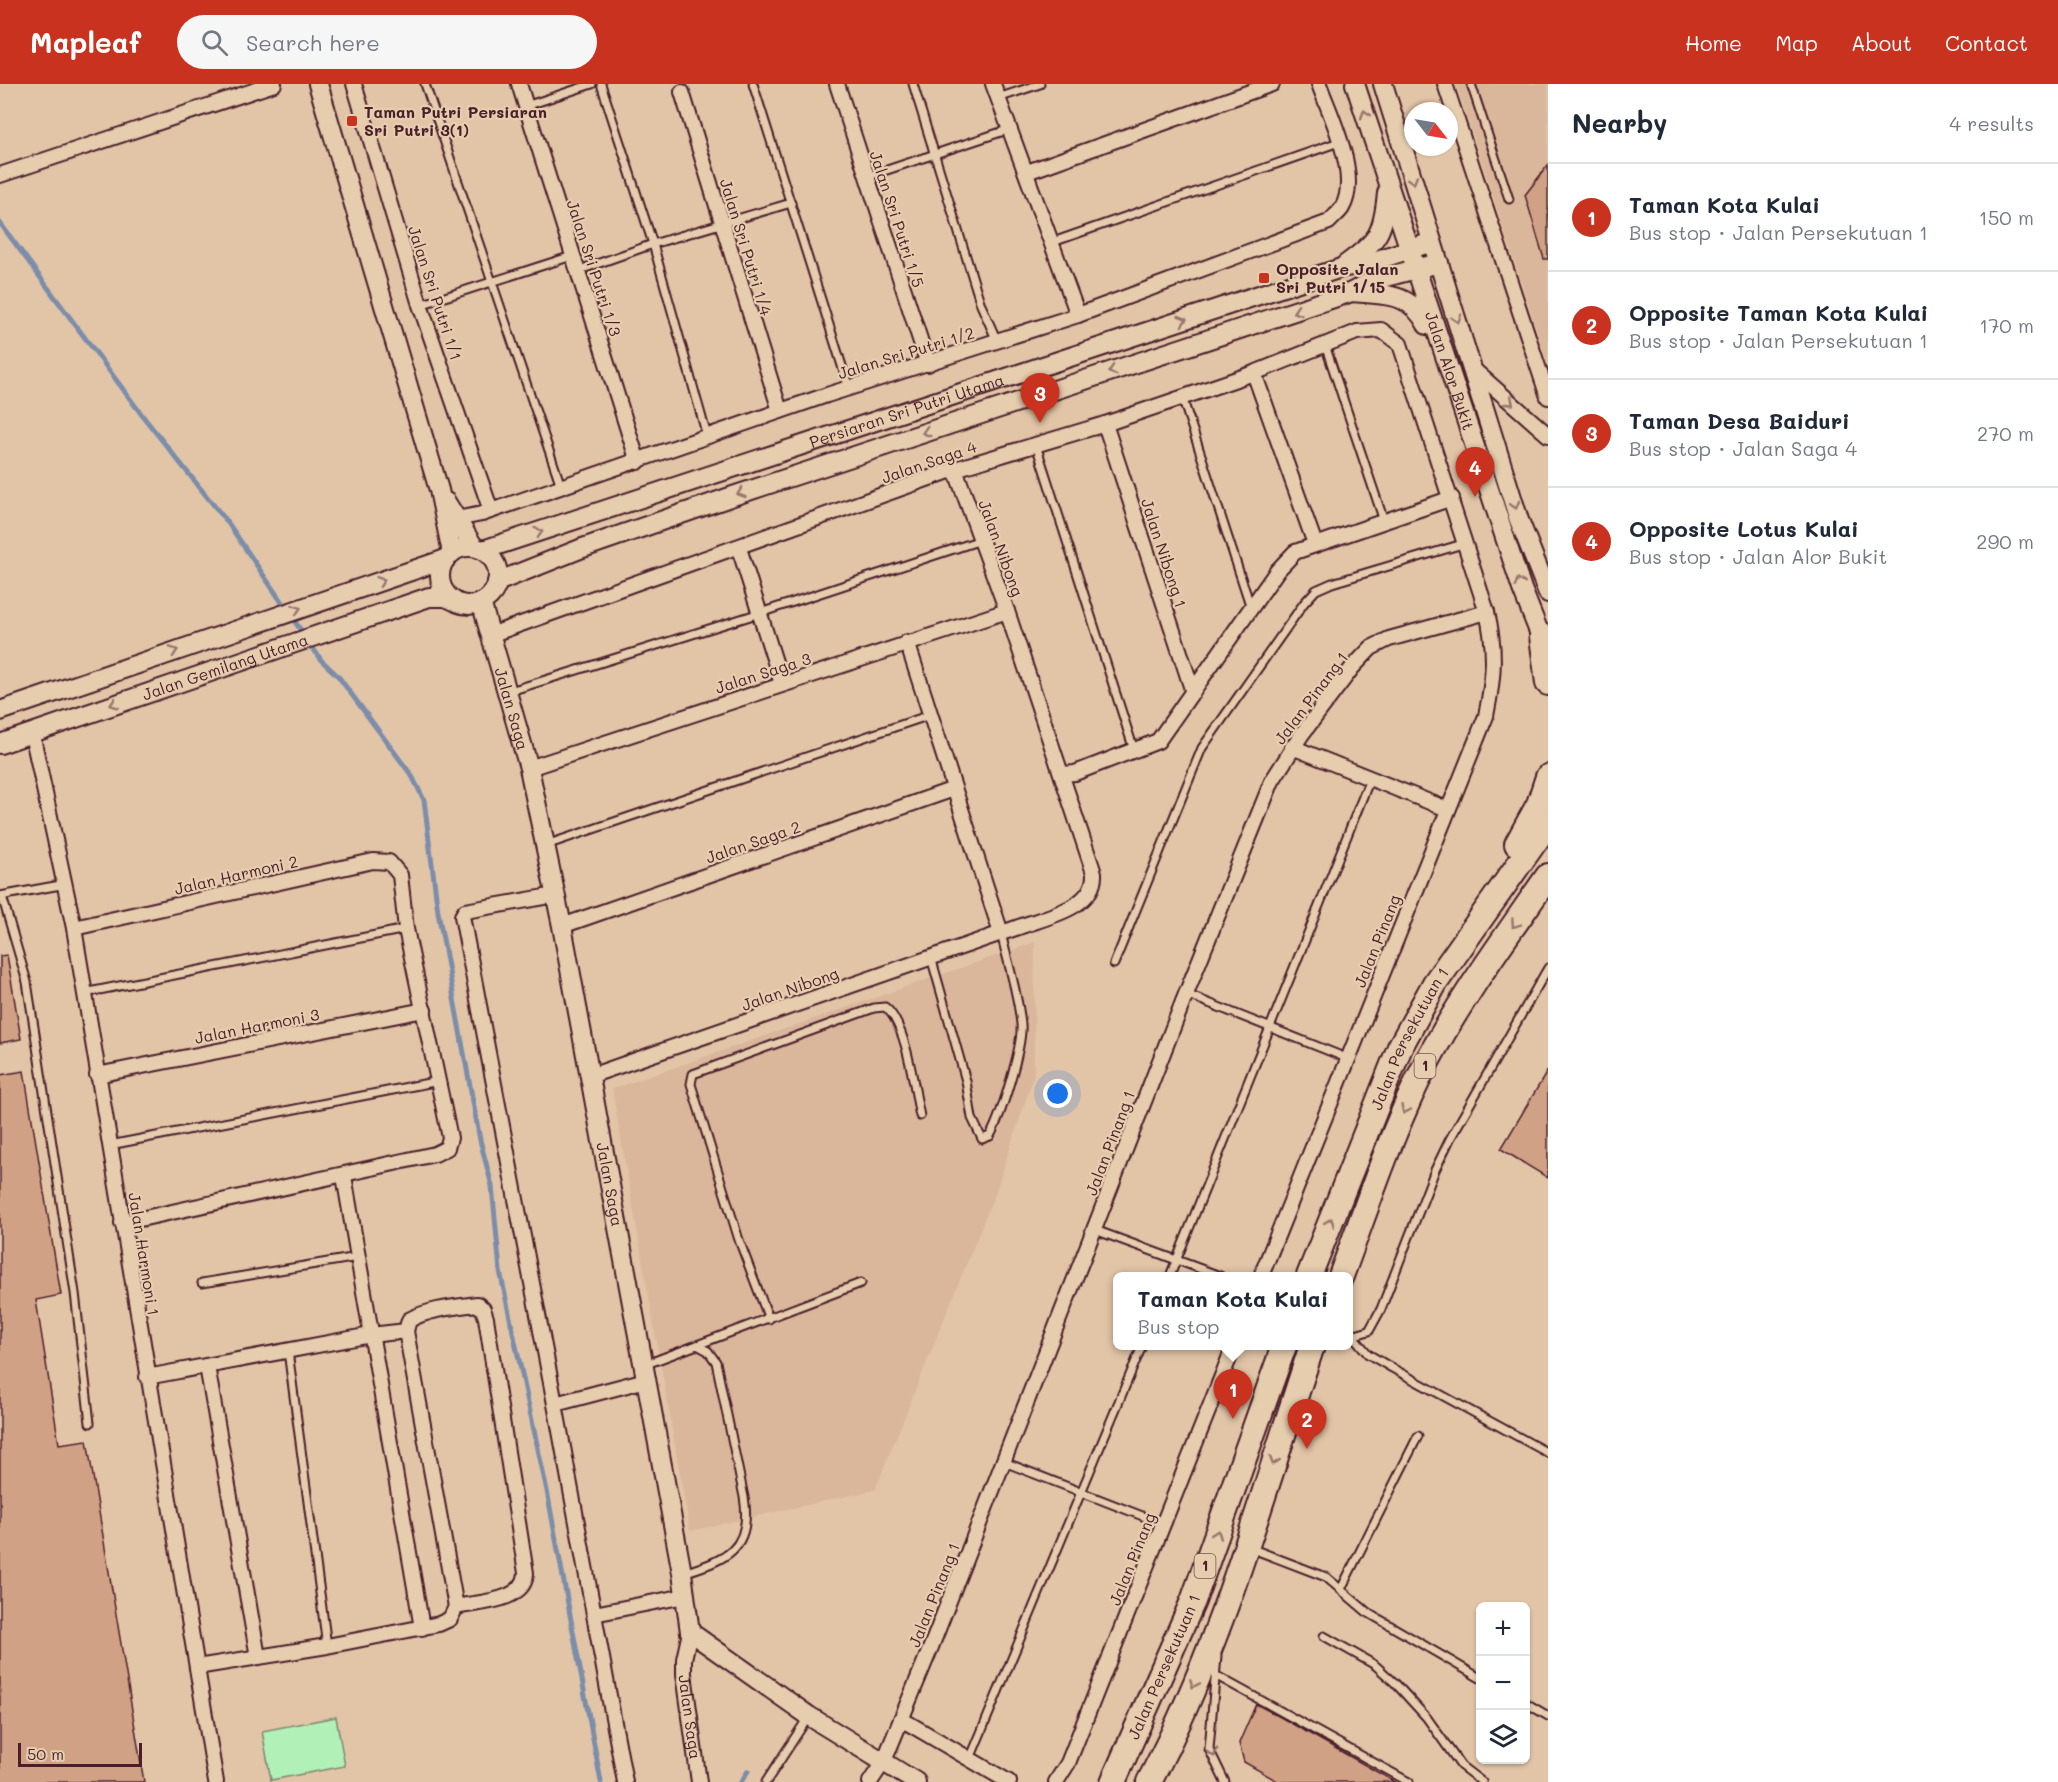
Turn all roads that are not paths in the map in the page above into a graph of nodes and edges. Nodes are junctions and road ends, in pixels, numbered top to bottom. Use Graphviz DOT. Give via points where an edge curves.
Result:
graph roads {
  1 [pos="274,84"];
  2 [pos="318,84"];
  3 [pos="354,84"];
  4 [pos="425,84"];
  5 [pos="519,84"];
  6 [pos="592,84"];
  7 [pos="601,84"];
  8 [pos="753,84"];
  9 [pos="837,84"];
  10 [pos="913,84"];
  11 [pos="993,84"];
  12 [pos="1040,84"];
  13 [pos="1272,84"];
  14 [pos="1319,84"];
  15 [pos="1355,84"];
  16 [pos="1383,84"];
  17 [pos="1446,84"];
  18 [pos="1472,84"];
  19 [pos="682,92"];
  20 [pos="998,98"];
  21 [pos="526,106"];
  22 [pos="1010,129"];
  23 [pos="1339,142"];
  24 [pos="936,153"];
  25 [pos="1027,172"];
  26 [pos="1,175"];
  27 [pos="866,177"];
  28 [pos="1388,184"];
  29 [pos="1509,199"];
  30 [pos="791,203"];
  31 [pos="722,224"];
  32 [pos="1432,242"];
  33 [pos="1050,243"];
  34 [pos="653,244"];
  35 [pos="1409,250"];
  36 [pos="572,256"];
  37 [pos="1440,263"];
  38 [pos="1341,268"];
  39 [pos="1415,269"];
  40 [pos="577,271"];
  41 [pos="493,281"];
  42 [pos="1352,292"];
  43 [pos="420,304"];
  44 [pos="1078,315"];
  45 [pos="1381,330"];
  46 [pos="997,342"];
  47 [pos="1325,345"];
  48 [pos="928,364"];
  49 [pos="1448,367"];
  50 [pos="1473,369"];
  51 [pos="1254,373"];
  52 [pos="849,388"];
  53 [pos="1182,397"];
  54 [pos="1548,397"];
  55 [pos="780,411"];
  56 [pos="1105,424"];
  57 [pos="1548,435"];
  58 [pos="707,436"];
  59 [pos="1036,445"];
  60 [pos="638,462"];
  61 [pos="955,469"];
  62 [pos="561,486"];
  63 [pos="439,490"];
  64 [pos="1452,498"];
  65 [pos="491,511"];
  66 [pos="456,519"];
  67 [pos="1384,521"];
  68 [pos="981,540"];
  69 [pos="1466,543"];
  70 [pos="1315,544"];
  71 [pos="739,548"];
  72 [pos="478,549"];
  73 [pos="449,556"];
  74 [pos="497,582"];
  75 [pos="1548,593"];
  76 [pos="453,600"];
  77 [pos="481,603"];
  78 [pos="1251,608"];
  79 [pos="1007,611"];
  80 [pos="1486,612"];
  81 [pos="760,613"];
  82 [pos="490,634"];
  83 [pos="907,642"];
  84 [pos="1545,645"];
  85 [pos="1548,683"];
  86 [pos="782,684"];
  87 [pos="507,692"];
  88 [pos="1193,692"];
  89 [pos="0,711"];
  90 [pos="930,715"];
  91 [pos="32,733"];
  92 [pos="0,744"];
  93 [pos="1292,747"];
  94 [pos="1134,750"];
  95 [pos="529,768"];
  96 [pos="1062,774"];
  97 [pos="1548,777"];
  98 [pos="1370,779"];
  99 [pos="954,789"];
  100 [pos="1447,809"];
  101 [pos="1548,823"];
  102 [pos="545,846"];
  103 [pos="1548,876"];
  104 [pos="66,884"];
  105 [pos="556,895"];
  106 [pos="1,896"];
  107 [pos="562,926"];
  108 [pos="74,928"];
  109 [pos="406,929"];
  110 [pos="1001,933"];
  111 [pos="932,957"];
  112 [pos="1114,964"];
  113 [pos="1548,968"];
  114 [pos="1436,983"];
  115 [pos="84,993"];
  116 [pos="1185,994"];
  117 [pos="424,1010"];
  118 [pos="1268,1028"];
  119 [pos="1349,1059"];
  120 [pos="97,1075"];
  121 [pos="590,1076"];
  122 [pos="439,1081"];
  123 [pos="920,1116"];
  124 [pos="110,1145"];
  125 [pos="344,1176"];
  126 [pos="122,1223"];
  127 [pos="1095,1230"];
  128 [pos="358,1257"];
  129 [pos="1176,1260"];
  130 [pos="1172,1272"];
  131 [pos="1209,1272"];
  132 [pos="1263,1272"];
  133 [pos="1311,1272"];
  134 [pos="1342,1272"];
  135 [pos="202,1283"];
  136 [pos="861,1283"];
  137 [pos="769,1319"];
  138 [pos="406,1331"];
  139 [pos="371,1335"];
  140 [pos="1353,1336"];
  141 [pos="1353,1339"];
  142 [pos="697,1345"];
  143 [pos="1140,1350"];
  144 [pos="1232,1350"];
  145 [pos="1283,1350"];
  146 [pos="1311,1350"];
  147 [pos="288,1351"];
  148 [pos="207,1366"];
  149 [pos="645,1372"];
  150 [pos="147,1377"];
  151 [pos="555,1404"];
  152 [pos="90,1424"];
  153 [pos="1418,1436"];
  154 [pos="1548,1453"];
  155 [pos="1004,1462"];
  156 [pos="1084,1491"];
  157 [pos="1163,1524"];
  158 [pos="1245,1546"];
  159 [pos="682,1573"];
  160 [pos="1341,1589"];
  161 [pos="685,1596"];
  162 [pos="456,1607"];
  163 [pos="1223,1612"];
  164 [pos="594,1614"];
  165 [pos="422,1628"];
  166 [pos="690,1632"];
  167 [pos="1324,1636"];
  168 [pos="327,1646"];
  169 [pos="258,1657"];
  170 [pos="196,1667"];
  171 [pos="1215,1675"];
  172 [pos="1476,1676"];
  173 [pos="1530,1705"];
  174 [pos="809,1716"];
  175 [pos="1548,1716"];
  176 [pos="901,1719"];
  177 [pos="970,1759"];
  178 [pos="884,1761"];
  179 [pos="699,1777"];
  180 [pos="216,1782"];
  181 [pos="625,1782"];
  182 [pos="766,1782"];
  183 [pos="870,1782"];
  184 [pos="916,1782"];
  185 [pos="1009,1782"];
  186 [pos="1056,1782"];
  187 [pos="1113,1782"];
  188 [pos="1149,1782"];
  189 [pos="1226,1782"];
  190 [pos="1408,1782"];
  191 [pos="1482,1782"];
  1 -- 26 [label="street"];
  2 -- 63 [label="main road"];
  3 -- 43 [label="street, Jalan Sri Putri 1/1"];
  4 -- 41 [label="lane"];
  5 -- 21 [label="street, Jalan Sri Putri 1/3"];
  6 -- 21 [label="lane"];
  7 -- 34 [label="lane"];
  8 -- 30 [label="lane"];
  9 -- 27 [label="street, Jalan Sri Putri 1/5"];
  10 -- 24 [label="lane"];
  11 -- 20 [label="street"];
  12 -- 20 [label="lane"];
  13 -- 25 [label="street"];
  14 -- 23 [label="street"];
  28 -- 15 [label="main road, Jalan Alor Bukit, one-way"];
  16 -- 32 [label="main road, Jalan Alor Bukit, one-way"];
  17 -- 54 [label="street"];
  18 -- 29 [label="lane"];
  19 -- 31 [label="street, Jalan Sri Putri 1/4"];
  20 -- 22 [label="street"];
  21 -- 36 [label="street, Jalan Sri Putri 1/3"];
  22 -- 24 [label="lane"];
  22 -- 25 [label="street"];
  23 -- 33 [label="lane"];
  23 -- 44 [label="street, Jalan Sri Putri 1/2" via="1347,165 1348,192 1342,208 1329,222"];
  24 -- 27 [label="lane"];
  24 -- 46 [label="lane" via="981,305"];
  25 -- 33 [label="street"];
  27 -- 48 [label="street, Jalan Sri Putri 1/5"];
  28 -- 35 [label="main road, Jalan Alor Bukit"];
  28 -- 38 [label="main road" via="1384,226 1366,249"];
  30 -- 31 [label="lane"];
  30 -- 52 [label="lane"];
  31 -- 34 [label="lane"];
  31 -- 55 [label="street, Jalan Sri Putri 1/4"];
  32 -- 35 [label="main road, Persiaran Sri Putri Utama"];
  32 -- 37 [label="main road, Jalan Alor Bukit"];
  33 -- 44 [label="street"];
  34 -- 40 [label="lane"];
  34 -- 58 [label="lane"];
  35 -- 38 [label="main road, Persiaran Sri Putri Utama"];
  35 -- 39 [label="main road, Jalan Alor Bukit"];
  36 -- 40 [label="street, Jalan Sri Putri 1/3"];
  36 -- 41 [label="lane"];
  37 -- 39 [label="main road, Persiaran Sri Putri Utama"];
  37 -- 50 [label="main road, Jalan Alor Bukit, one-way"];
  72 -- 38 [label="main road, Persiaran Sri Putri Utama, one-way"];
  39 -- 42 [label="main road, Persiaran Sri Putri Utama" via="1374,280"];
  39 -- 49 [label="main road, Jalan Alor Bukit"];
  40 -- 60 [label="street, Jalan Sri Putri 1/3"];
  41 -- 43 [label="lane"];
  41 -- 62 [label="lane"];
  42 -- 49 [label="main road" via="1398,296 1419,310"];
  42 -- 74 [label="main road, Persiaran Sri Putri Utama, one-way" via="732,496"];
  43 -- 65 [label="street, Jalan Sri Putri 1/1"];
  44 -- 46 [label="street, Jalan Sri Putri 1/2"];
  45 -- 47 [label="street, Jalan Saga 4" via="1357,332"];
  45 -- 64 [label="street, Jalan Pinang" via="1400,344"];
  46 -- 48 [label="street, Jalan Sri Putri 1/2"];
  47 -- 51 [label="street, Jalan Saga 4"];
  47 -- 67 [label="lane"];
  48 -- 52 [label="street, Jalan Sri Putri 1/2"];
  84 -- 49 [label="main road, Jalan Alor Bukit, one-way" via="1522,589"];
  50 -- 57 [label="street, one-way"];
  50 -- 75 [label="main road, Jalan Alor Bukit, one-way" via="1519,520"];
  51 -- 53 [label="street, Jalan Saga 4"];
  51 -- 70 [label="street"];
  52 -- 55 [label="street, Jalan Sri Putri 1/2"];
  53 -- 56 [label="street, Jalan Saga 4"];
  53 -- 78 [label="lane"];
  55 -- 58 [label="street, Jalan Sri Putri 1/2"];
  56 -- 59 [label="street, Jalan Saga 4"];
  56 -- 88 [label="street, Jalan Nibong 1"];
  58 -- 60 [label="street, Jalan Sri Putri 1/2"];
  59 -- 61 [label="street, Jalan Saga 4"];
  59 -- 94 [label="lane"];
  60 -- 62 [label="street, Jalan Sri Putri 1/2"];
  61 -- 68 [label="street, Jalan Nibong"];
  61 -- 71 [label="street, Jalan Saga 4"];
  62 -- 65 [label="street, Jalan Sri Putri 1/2"];
  63 -- 66 [label="main road"];
  63 -- 73 [label="main road"];
  64 -- 67 [label="street"];
  64 -- 69 [label="street, Jalan Pinang"];
  65 -- 66 [label="street, Jalan Sri Putri 1/2"];
  66 -- 72 [label="main road"];
  67 -- 70 [label="street"];
  68 -- 79 [label="street, Jalan Nibong"];
  68 -- 81 [label="lane"];
  69 -- 80 [label="street, Jalan Pinang"];
  69 -- 112 [label="lane" via="1332,583 1316,590 1304,603 1202,748"];
  70 -- 78 [label="street" via="1286,559"];
  71 -- 81 [label="street"];
  71 -- 82 [label="street, Jalan Saga 4"];
  72 -- 73 [label="main road" via="459,549"];
  72 -- 74 [label="main road" via="496,564"];
  73 -- 76 [label="main road" via="441,567 441,586"];
  89 -- 73 [label="main road, Jalan Gemilang Utama, one-way"];
  74 -- 77 [label="main road" via="492,594"];
  76 -- 77 [label="main road" via="462,604"];
  76 -- 91 [label="main road, Jalan Gemilang Utama, one-way" via="429,597"];
  77 -- 82 [label="main road, Jalan Saga"];
  78 -- 88 [label="street"];
  79 -- 83 [label="street, Jalan Saga 3"];
  79 -- 96 [label="street, Jalan Nibong"];
  80 -- 93 [label="street, Jalan Pinang 1" via="1389,639 1371,648"];
  80 -- 100 [label="street, Jalan Pinang" via="1494,641 1488,707"];
  81 -- 86 [label="street"];
  81 -- 87 [label="lane"];
  82 -- 87 [label="main road, Jalan Saga"];
  83 -- 86 [label="street, Jalan Saga 3"];
  83 -- 90 [label="street"];
  84 -- 85 [label="highway"];
  86 -- 95 [label="street, Jalan Saga 3"];
  87 -- 95 [label="main road, Jalan Saga"];
  88 -- 94 [label="street" via="1158,741"];
  90 -- 99 [label="street"];
  90 -- 102 [label="lane"];
  91 -- 92 [label="main road, Jalan Gemilang Utama"];
  91 -- 104 [label="street, Jalan Harmoni 1"];
  93 -- 98 [label="street"];
  93 -- 116 [label="street, Jalan Pinang 1" via="1272,782"];
  94 -- 96 [label="street"];
  95 -- 102 [label="main road, Jalan Saga"];
  96 -- 110 [label="street, Jalan Nibong" via="1095,883 1082,902"];
  97 -- 114 [label="highway" via="1539,804"];
  98 -- 100 [label="street"];
  98 -- 118 [label="lane"];
  99 -- 107 [label="street, Jalan Saga 2"];
  99 -- 110 [label="street"];
  100 -- 119 [label="street, Jalan Pinang"];
  101 -- 114 [label="highway, Jalan Persekutuan 1 / 1"];
  102 -- 105 [label="main road, Jalan Saga"];
  103 -- 134 [label="highway, Jalan Persekutuan 1 / 1, one-way" via="1466,994 1428,1062 1394,1132"];
  104 -- 106 [label="lane"];
  104 -- 108 [label="street, Jalan Harmoni 1"];
  105 -- 107 [label="main road, Jalan Saga"];
  105 -- 151 [label="street" via="487,905 465,911 462,916"];
  106 -- 152 [label="lane" via="27,982 75,1293"];
  107 -- 121 [label="main road, Jalan Saga"];
  108 -- 109 [label="street, Jalan Harmoni 2" via="373,861 388,862 400,875"];
  108 -- 115 [label="street, Jalan Harmoni 1"];
  109 -- 115 [label="lane"];
  109 -- 117 [label="street"];
  110 -- 111 [label="street, Jalan Nibong"];
  110 -- 111 [label="lane" via="1021,1026 997,1124 990,1136 981,1139 972,1118 966,1081"];
  111 -- 121 [label="street, Jalan Nibong"];
  113 -- 140 [label="lane" via="1450,1139 1381,1309 1369,1331"];
  133 -- 114 [label="highway, Jalan Persekutuan 1 / 1, one-way" via="1400,1047"];
  115 -- 120 [label="street, Jalan Harmoni 1"];
  116 -- 118 [label="lane"];
  116 -- 127 [label="street, Jalan Pinang 1"];
  117 -- 120 [label="street, Jalan Harmoni 3"];
  117 -- 122 [label="street"];
  118 -- 119 [label="lane"];
  118 -- 129 [label="lane"];
  119 -- 132 [label="street, Jalan Pinang"];
  120 -- 124 [label="street, Jalan Harmoni 1"];
  121 -- 149 [label="main road, Jalan Saga"];
  122 -- 124 [label="lane"];
  122 -- 125 [label="street" via="450,1138 447,1148"];
  123 -- 137 [label="lane" via="900,1032 893,1013 885,1007 693,1074 690,1084 739,1240"];
  124 -- 126 [label="street, Jalan Harmoni 1"];
  125 -- 126 [label="street"];
  125 -- 128 [label="street"];
  126 -- 150 [label="street, Jalan Harmoni 1"];
  127 -- 129 [label="lane"];
  127 -- 155 [label="street, Jalan Pinang 1"];
  128 -- 135 [label="lane"];
  128 -- 139 [label="street"];
  129 -- 130 [label="lane"];
  129 -- 131 [label="lane"];
  136 -- 137 [label="lane"];
  137 -- 142 [label="lane"];
  138 -- 139 [label="street"];
  138 -- 162 [label="street"];
  138 -- 162 [label="street" via="409,1320 418,1315 449,1308 477,1304 486,1318 526,1583 518,1593"];
  139 -- 147 [label="street"];
  139 -- 165 [label="street"];
  141 -- 154 [label="lane" via="1368,1354"];
  142 -- 149 [label="lane"];
  142 -- 159 [label="lane" via="716,1362 746,1511 738,1543 729,1556"];
  143 -- 156 [label="lane"];
  144 -- 157 [label="street, Jalan Pinang"];
  187 -- 145 [label="highway, Jalan Persekutuan 1 / 1, one-way" via="1193,1601"];
  146 -- 158 [label="highway, Jalan Persekutuan 1 / 1, one-way"];
  147 -- 148 [label="street"];
  147 -- 168 [label="lane"];
  148 -- 150 [label="street"];
  148 -- 169 [label="street"];
  149 -- 151 [label="street"];
  149 -- 159 [label="main road, Jalan Saga"];
  150 -- 170 [label="street, Jalan Harmoni 1"];
  151 -- 164 [label="street"];
  153 -- 160 [label="lane"];
  155 -- 156 [label="lane"];
  155 -- 176 [label="street, Jalan Pinang 1"];
  156 -- 157 [label="lane"];
  156 -- 177 [label="lane"];
  157 -- 186 [label="street, Jalan Pinang" via="1068,1763"];
  158 -- 160 [label="lane" via="1315,1572"];
  158 -- 163 [label="highway, Jalan Persekutuan 1 / 1"];
  159 -- 161 [label="main road, Jalan Saga"];
  160 -- 172 [label="lane" via="1367,1612"];
  161 -- 164 [label="street"];
  161 -- 166 [label="main road, Jalan Saga"];
  162 -- 165 [label="street" via="450,1619"];
  163 -- 171 [label="lane"];
  163 -- 188 [label="highway, Jalan Persekutuan 1 / 1, one-way"];
  164 -- 181 [label="street"];
  165 -- 168 [label="street"];
  166 -- 174 [label="main road"];
  166 -- 179 [label="street, Jalan Saga" via="684,1674"];
  167 -- 191 [label="lane" via="1375,1665 1395,1683 1427,1718 1461,1766"];
  168 -- 169 [label="street"];
  169 -- 170 [label="street"];
  170 -- 180 [label="street, Jalan Harmoni 1"];
  171 -- 189 [label="lane, one-way" via="1209,1749"];
  171 -- 190 [label="lane"];
  173 -- 175 [label="lane"];
  174 -- 178 [label="main road"];
  174 -- 182 [label="lane"];
  176 -- 177 [label="street"];
  176 -- 178 [label="street, Jalan Pinang 1"];
  177 -- 185 [label="street"];
  178 -- 183 [label="street, Jalan Pinang 1"];
  178 -- 184 [label="main road"];
}
